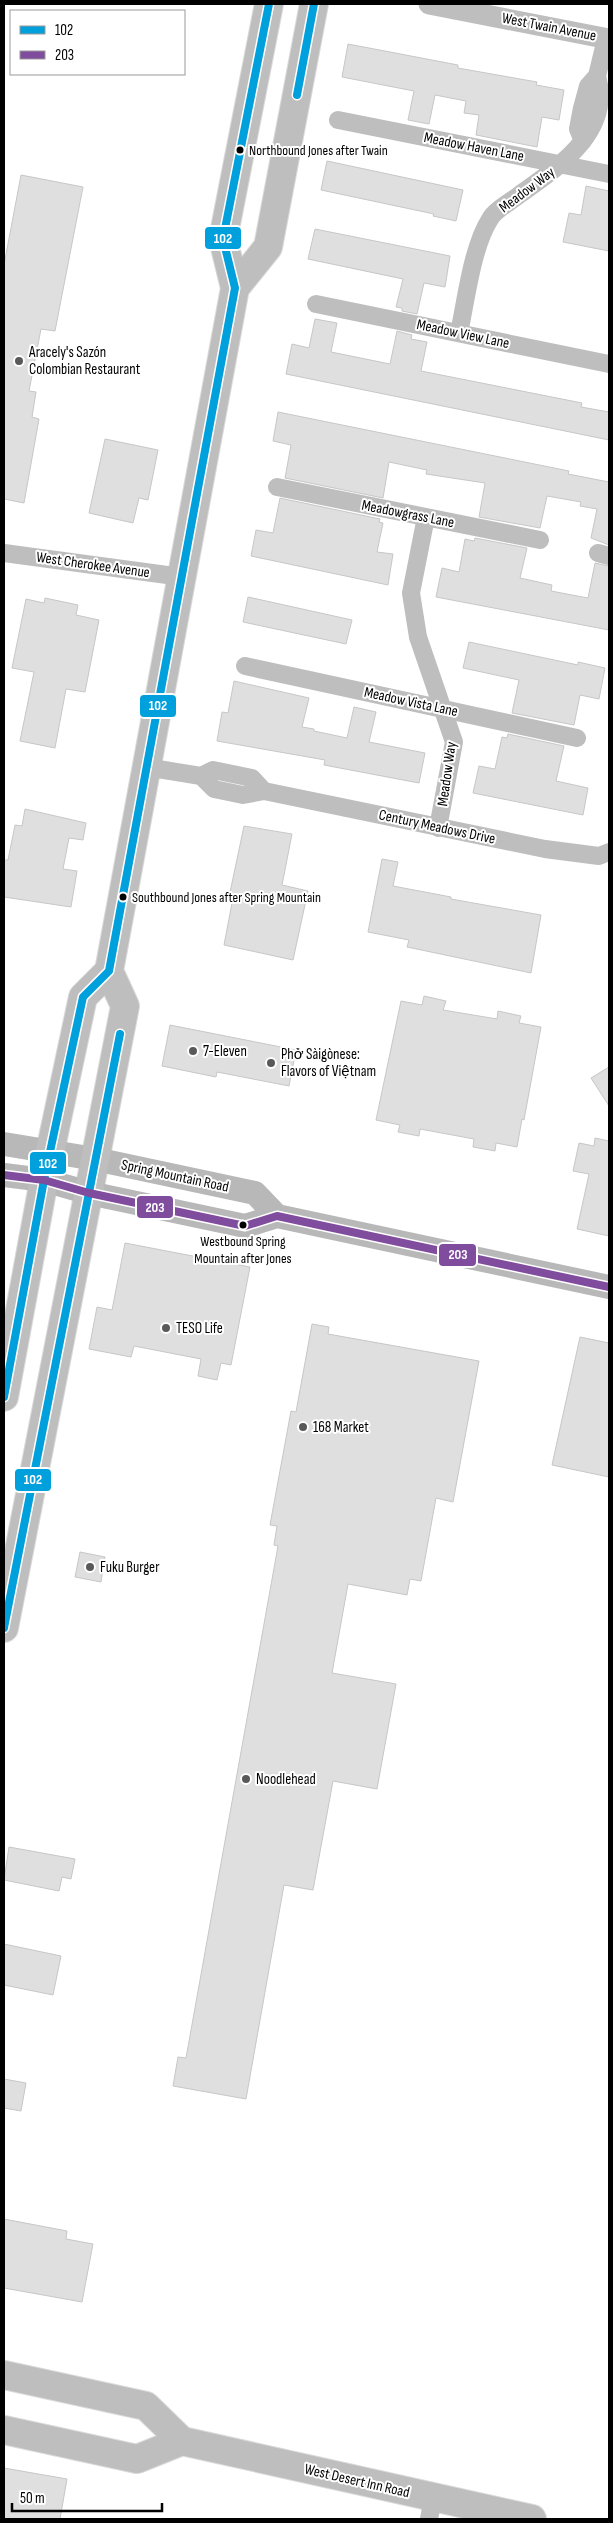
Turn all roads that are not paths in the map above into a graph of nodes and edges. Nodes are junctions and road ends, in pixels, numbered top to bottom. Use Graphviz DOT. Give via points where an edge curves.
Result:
graph roads {
  1 [pos="269,4"];
  2 [pos="314,4"];
  3 [pos="429,4"];
  4 [pos="451,6"];
  5 [pos="608,39"];
  6 [pos="338,120"];
  7 [pos="562,164"];
  8 [pos="609,174"];
  9 [pos="235,288"];
  10 [pos="316,304"];
  11 [pos="459,333"];
  12 [pos="609,364"];
  13 [pos="277,487"];
  14 [pos="426,517"];
  15 [pos="540,540"];
  16 [pos="4,552"];
  17 [pos="182,577"];
  18 [pos="245,666"];
  19 [pos="444,710"];
  20 [pos="577,738"];
  21 [pos="146,767"];
  22 [pos="438,828"];
  23 [pos="609,852"];
  24 [pos="109,971"];
  25 [pos="4,1144"];
  26 [pos="50,1151"];
  27 [pos="95,1159"];
  28 [pos="4,1175"];
  29 [pos="44,1180"];
  30 [pos="89,1193"];
  31 [pos="277,1216"];
  32 [pos="609,1287"];
  33 [pos="4,1397"];
  34 [pos="4,1628"];
  35 [pos="4,2375"];
  36 [pos="4,2430"];
  37 [pos="182,2441"];
  38 [pos="431,2509"];
  39 [pos="532,2519"];
  1 -- 9 [label="main road" via="223,239"];
  2 -- 9 [label="main road" via="268,247"];
  3 -- 4 [label="street, West Twain Avenue"];
  4 -- 5 [label="street, West Twain Avenue"];
  5 -- 7 [label="street, Meadow Way" via="597,76 588,86 582,108 578,129 583,141"];
  6 -- 7 [label="street, Meadow Haven Lane"];
  7 -- 8 [label="street, Meadow Haven Lane"];
  7 -- 11 [label="street, Meadow Way" via="490,218 474,262"];
  9 -- 17 [label="main road"];
  10 -- 11 [label="street, Meadow View Lane"];
  11 -- 12 [label="street, Meadow View Lane"];
  13 -- 14 [label="street, Meadowgrass Lane"];
  14 -- 15 [label="street, Meadowgrass Lane"];
  14 -- 19 [label="street, Meadow Way" via="411,593 418,637"];
  16 -- 17 [label="street, West Cherokee Avenue"];
  17 -- 21 [label="main road"];
  18 -- 19 [label="street, Meadow Vista Lane"];
  19 -- 20 [label="street, Meadow Vista Lane"];
  19 -- 22 [label="street, Meadow Way" via="454,742"];
  21 -- 22 [label="street, Century Meadows Drive" via="201,776 213,770 252,778 264,791"];
  21 -- 24 [label="main road"];
  22 -- 23 [label="street, Century Meadows Drive" via="545,849 598,856"];
  24 -- 26 [label="main road" via="83,997"];
  24 -- 27 [label="main road" via="125,1006"];
  25 -- 26 [label="main road, Spring Mountain Road"];
  26 -- 27 [label="main road, Spring Mountain Road"];
  26 -- 29 [label="main road"];
  27 -- 30 [label="main road"];
  27 -- 31 [label="main road, Spring Mountain Road" via="255,1193"];
  28 -- 29 [label="main road"];
  29 -- 30 [label="main road"];
  29 -- 33 [label="main road"];
  30 -- 31 [label="main road" via="245,1226"];
  30 -- 34 [label="main road"];
  31 -- 32 [label="main road"];
  35 -- 37 [label="main road" via="146,2406"];
  36 -- 37 [label="main road" via="137,2459"];
  37 -- 38 [label="main road, West Desert Inn Road"];
  38 -- 39 [label="main road, West Desert Inn Road"];
}
